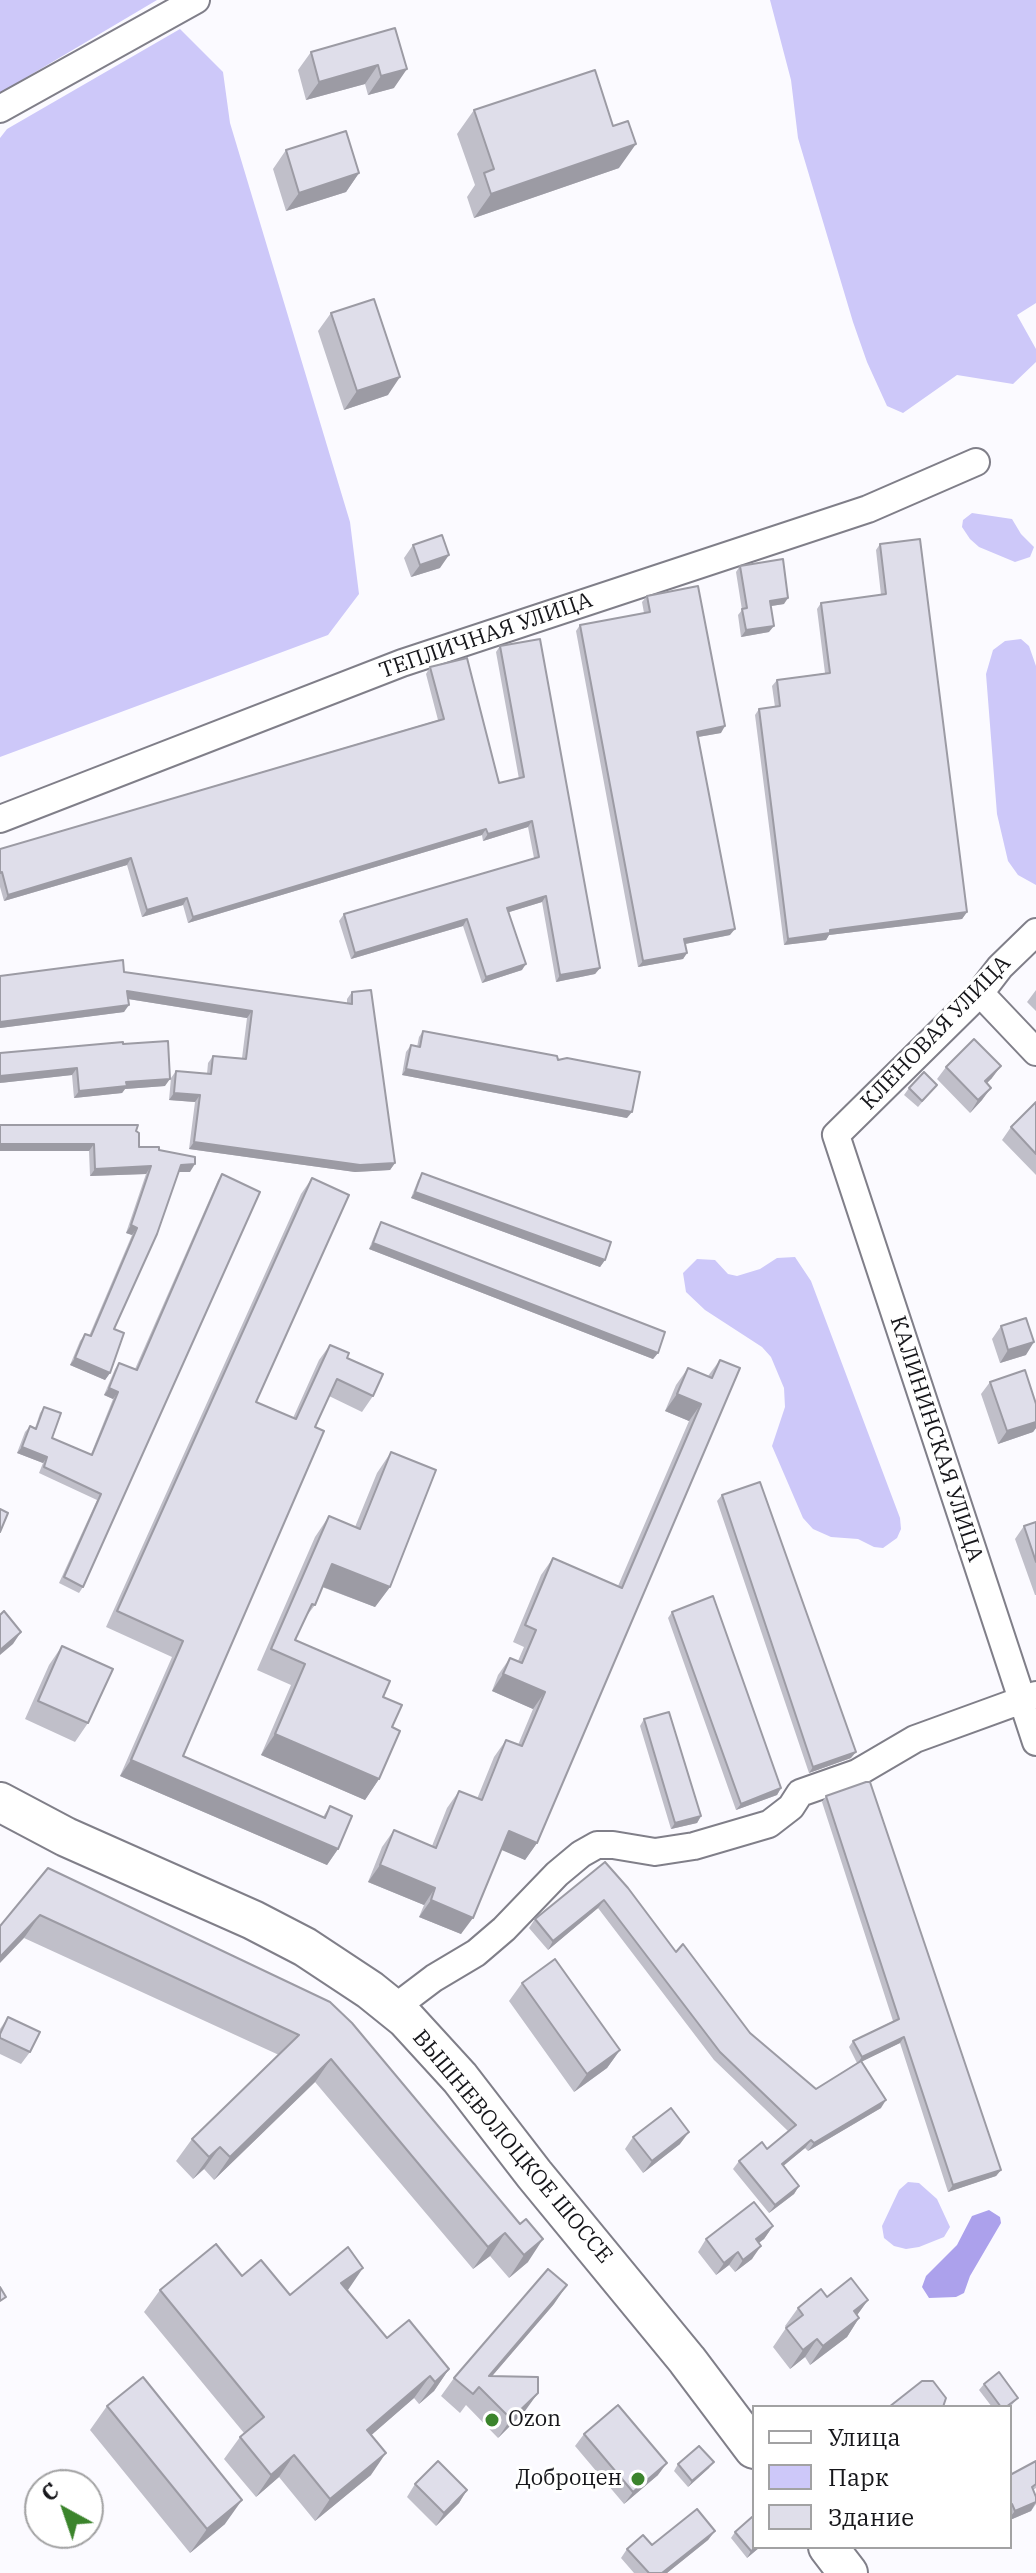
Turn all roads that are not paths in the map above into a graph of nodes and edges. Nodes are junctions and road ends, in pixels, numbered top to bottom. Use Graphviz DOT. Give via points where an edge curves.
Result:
graph roads {
  1 [pos="196,0"];
  2 [pos="0,109"];
  3 [pos="976,462"];
  4 [pos="0,819"];
  5 [pos="1036,932"];
  6 [pos="980,993"];
  7 [pos="1036,1052"];
  8 [pos="836,1135"];
  9 [pos="1029,1697"];
  10 [pos="1036,1742"];
  11 [pos="0,1803"];
  12 [pos="393,2009"];
  13 [pos="752,2446"];
  14 [pos="830,2549"];
  15 [pos="848,2573"];
  1 -- 2 [label="street"];
  3 -- 4 [label="street, ТЕПЛИЧНАЯ УЛИЦА" via="868,509 402,663"];
  5 -- 6 [label="street, КЛЕНОВАЯ УЛИЦА"];
  6 -- 7 [label="street"];
  6 -- 8 [label="street, КЛЕНОВАЯ УЛИЦА"];
  8 -- 9 [label="street, КАЛИНИНСКАЯ УЛИЦА"];
  9 -- 10 [label="street, КАЛИНИНСКАЯ УЛИЦА"];
  9 -- 12 [label="street" via="915,1739 857,1773 800,1793 769,1824 655,1852 597,1845 557,1874 476,1953"];
  11 -- 12 [label="main road, ВЫШНЕВОЛОЦКОЕ ШОССЕ" via="279,1933"];
  12 -- 13 [label="main road, ВЫШНЕВОЛОЦКОЕ ШОССЕ" via="460,2078"];
  14 -- 15 [label="main road"];
}
